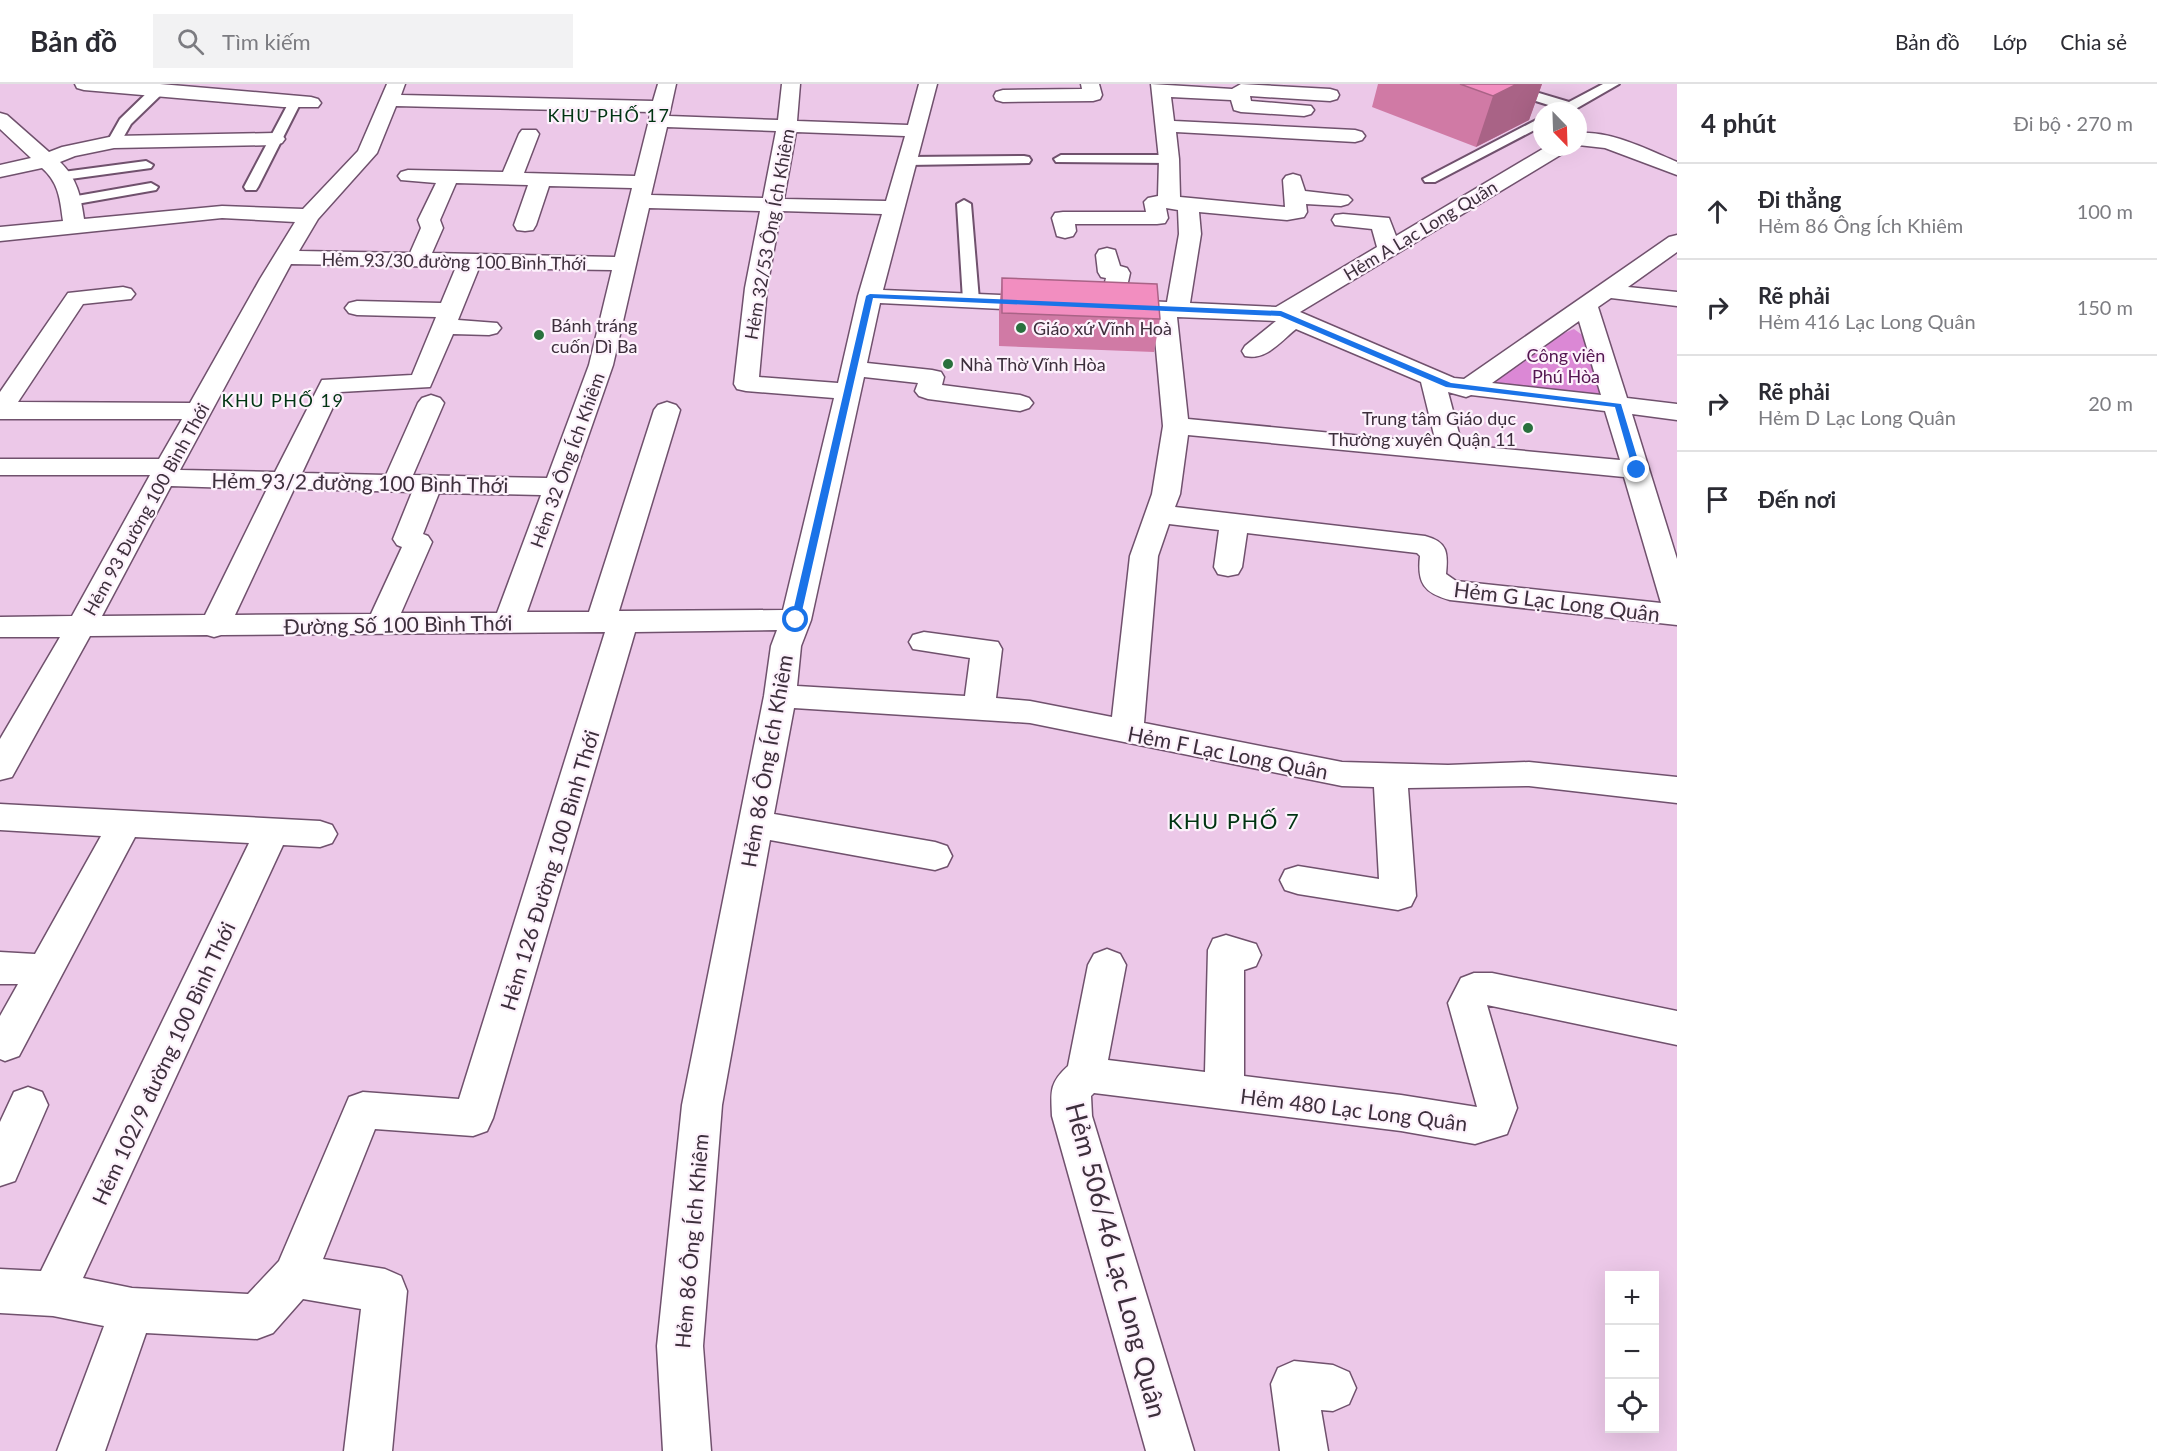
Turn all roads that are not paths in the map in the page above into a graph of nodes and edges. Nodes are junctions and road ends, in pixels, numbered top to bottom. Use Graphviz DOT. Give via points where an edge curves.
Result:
graph roads {
  1 [pos="84,84"];
  2 [pos="496,84"];
  3 [pos="791,84"];
  4 [pos="927,84"];
  5 [pos="1090,84"];
  6 [pos="1496,84"];
  7 [pos="1613,84"];
  8 [pos="1160,88"];
  9 [pos="159,89"];
  10 [pos="214,89"];
  11 [pos="393,92"];
  12 [pos="1241,95"];
  13 [pos="1330,95"];
  14 [pos="1003,96"];
  15 [pos="1546,102"];
  16 [pos="1579,102"];
  17 [pos="303,103"];
  18 [pos="490,103"];
  19 [pos="663,104"];
  20 [pos="1304,110"];
  21 [pos="0,119"];
  22 [pos="787,126"];
  23 [pos="1533,126"];
  24 [pos="529,134"];
  25 [pos="1355,136"];
  26 [pos="1587,137"];
  27 [pos="275,139"];
  28 [pos="114,142"];
  29 [pos="1167,142"];
  30 [pos="912,146"];
  31 [pos="1316,147"];
  32 [pos="1545,156"];
  33 [pos="1061,159"];
  34 [pos="1024,160"];
  35 [pos="46,161"];
  36 [pos="146,165"];
  37 [pos="1677,169"];
  38 [pos="0,171"];
  39 [pos="63,176"];
  40 [pos="408,176"];
  41 [pos="449,177"];
  42 [pos="511,178"];
  43 [pos="541,179"];
  44 [pos="1430,179"];
  45 [pos="251,187"];
  46 [pos="151,188"];
  47 [pos="642,191"];
  48 [pos="71,201"];
  49 [pos="964,204"];
  50 [pos="1178,204"];
  51 [pos="772,205"];
  52 [pos="895,208"];
  53 [pos="309,216"];
  54 [pos="525,225"];
  55 [pos="74,226"];
  56 [pos="1065,231"];
  57 [pos="0,234"];
  58 [pos="1677,242"];
  59 [pos="1389,249"];
  60 [pos="1107,255"];
  61 [pos="284,257"];
  62 [pos="417,260"];
  63 [pos="470,261"];
  64 [pos="625,264"];
  65 [pos="123,294"];
  66 [pos="870,296"];
  67 [pos="1596,298"];
  68 [pos="1677,299"];
  69 [pos="971,300"];
  70 [pos="1087,306"];
  71 [pos="357,308"];
  72 [pos="1171,309"];
  73 [pos="1288,316"];
  74 [pos="446,318"];
  75 [pos="489,328"];
  76 [pos="1254,351"];
  77 [pos="1432,378"];
  78 [pos="850,380"];
  79 [pos="1466,389"];
  80 [pos="431,403"];
  81 [pos="1020,403"];
  82 [pos="1618,406"];
  83 [pos="0,410"];
  84 [pos="668,410"];
  85 [pos="199,411"];
  86 [pos="1677,412"];
  87 [pos="1176,426"];
  88 [pos="1451,452"];
  89 [pos="0,467"];
  90 [pos="1637,470"];
  91 [pos="165,472"];
  92 [pos="283,481"];
  93 [pos="396,483"];
  94 [pos="429,484"];
  95 [pos="558,487"];
  96 [pos="1159,514"];
  97 [pos="1234,523"];
  98 [pos="1228,567"];
  99 [pos="1677,607"];
  100 [pos="1677,615"];
  101 [pos="796,620"];
  102 [pos="612,622"];
  103 [pos="508,623"];
  104 [pos="381,625"];
  105 [pos="0,627"];
  106 [pos="214,627"];
  107 [pos="80,628"];
  108 [pos="924,642"];
  109 [pos="780,696"];
  110 [pos="979,708"];
  111 [pos="1127,731"];
  112 [pos="0,768"];
  113 [pos="1390,775"];
  114 [pos="1677,790"];
  115 [pos="0,817"];
  116 [pos="125,824"];
  117 [pos="756,824"];
  118 [pos="272,831"];
  119 [pos="320,834"];
  120 [pos="935,855"];
  121 [pos="1298,880"];
  122 [pos="1243,955"];
  123 [pos="1107,965"];
  124 [pos="0,968"];
  125 [pos="45,970"];
  126 [pos="1677,1028"];
  127 [pos="5,1044"];
  128 [pos="1086,1075"];
  129 [pos="1224,1092"];
  130 [pos="28,1105"];
  131 [pos="0,1167"];
  132 [pos="294,1276"];
  133 [pos="0,1291"];
  134 [pos="53,1294"];
  135 [pos="132,1310"];
  136 [pos="1333,1388"];
  137 [pos="81,1451"];
  138 [pos="368,1451"];
  139 [pos="687,1451"];
  140 [pos="1170,1451"];
  141 [pos="1304,1451"];
  1 -- 9 [label="street"];
  2 -- 18 [label="street"];
  3 -- 22 [label="street, Hẻm 32/53 Ông Ích Khiêm"];
  4 -- 30 [label="street, Hẻm 86 Ông Ích Khiêm"];
  5 -- 14 [label="street" via="1093,96"];
  6 -- 15 [label="lane"];
  7 -- 16 [label="lane"];
  8 -- 12 [label="street"];
  8 -- 29 [label="street"];
  9 -- 10 [label="street"];
  9 -- 28 [label="lane" via="125,122"];
  10 -- 17 [label="street" via="268,102"];
  11 -- 18 [label="street"];
  11 -- 53 [label="street, Hẻm 93 Đường 100 Bình Thới" via="367,153"];
  12 -- 13 [label="street" via="1241,90"];
  12 -- 20 [label="street" via="1241,106"];
  17 -- 27 [label="lane"];
  18 -- 19 [label="street"];
  19 -- 22 [label="street"];
  19 -- 47 [label="street, Hẻm 32 Ông Ích Khiêm"];
  21 -- 35 [label="street"];
  22 -- 30 [label="street"];
  22 -- 51 [label="street, Hẻm 32/53 Ông Ích Khiêm"];
  23 -- 44 [label="lane"];
  24 -- 42 [label="street"];
  25 -- 29 [label="street"];
  26 -- 37 [label="street"];
  27 -- 28 [label="street"];
  27 -- 45 [label="lane"];
  28 -- 35 [label="street" via="69,151"];
  29 -- 31 [label="street"];
  29 -- 33 [label="lane"];
  29 -- 50 [label="street"];
  30 -- 34 [label="lane"];
  30 -- 52 [label="street, Hẻm 86 Ông Ích Khiêm"];
  32 -- 59 [label="street, Hẻm A Lạc Long Quân"];
  35 -- 38 [label="street"];
  35 -- 39 [label="street"];
  36 -- 39 [label="lane"];
  39 -- 48 [label="street"];
  40 -- 41 [label="street"];
  41 -- 42 [label="street"];
  41 -- 62 [label="street" via="429,220 432,228"];
  42 -- 43 [label="street"];
  43 -- 47 [label="street"];
  43 -- 54 [label="street"];
  46 -- 48 [label="lane"];
  47 -- 51 [label="street"];
  47 -- 64 [label="street, Hẻm 32 Ông Ích Khiêm"];
  48 -- 55 [label="street"];
  49 -- 69 [label="lane"];
  50 -- 56 [label="street" via="1155,202 1157,218 1063,218"];
  50 -- 59 [label="street" via="1287,214 1296,212 1294,189 1381,223"];
  50 -- 72 [label="street" via="1190,234"];
  51 -- 52 [label="street"];
  51 -- 78 [label="street, Hẻm 32/53 Ông Ích Khiêm" via="756,288 746,384"];
  52 -- 66 [label="street, Hẻm 86 Ông Ích Khiêm"];
  53 -- 55 [label="street" via="222,212"];
  53 -- 61 [label="street, Hẻm 93 Đường 100 Bình Thới"];
  55 -- 57 [label="street"];
  58 -- 67 [label="street"];
  59 -- 73 [label="street, Hẻm A Lạc Long Quân"];
  60 -- 70 [label="street" via="1109,272 1119,273"];
  61 -- 62 [label="street, Hẻm 93/30 đường 100 Bình Thới"];
  61 -- 85 [label="street, Hẻm 93 Đường 100 Bình Thới"];
  62 -- 63 [label="street, Hẻm 93/30 đường 100 Bình Thới"];
  63 -- 64 [label="street, Hẻm 93/30 đường 100 Bình Thới"];
  63 -- 74 [label="street"];
  64 -- 95 [label="street, Hẻm 32 Ông Ích Khiêm" via="601,365"];
  65 -- 83 [label="street" via="76,298"];
  66 -- 69 [label="street"];
  66 -- 78 [label="street, Hẻm 86 Ông Ích Khiêm"];
  67 -- 68 [label="street"];
  67 -- 79 [label="street"];
  67 -- 82 [label="street"];
  69 -- 70 [label="street"];
  70 -- 72 [label="street"];
  71 -- 74 [label="street"];
  72 -- 73 [label="street"];
  72 -- 87 [label="street"];
  73 -- 76 [label="street, Hẻm A Lạc Long Quân"];
  73 -- 77 [label="street"];
  74 -- 75 [label="street"];
  74 -- 92 [label="street" via="421,382 331,385"];
  77 -- 79 [label="street"];
  77 -- 88 [label="street"];
  78 -- 81 [label="street" via="932,376 928,391"];
  78 -- 101 [label="street, Hẻm 86 Ông Ích Khiêm"];
  79 -- 82 [label="street"];
  80 -- 93 [label="street"];
  82 -- 86 [label="street"];
  82 -- 90 [label="street"];
  83 -- 85 [label="street"];
  84 -- 102 [label="street, Hẻm 126 Đường 100 Bình Thới"];
  85 -- 91 [label="street, Hẻm 93 Đường 100 Bình Thới"];
  87 -- 88 [label="street"];
  87 -- 96 [label="street" via="1166,494"];
  88 -- 90 [label="street"];
  89 -- 91 [label="street, Hẻm 93/2 đường 100 Bình Thới"];
  90 -- 99 [label="street"];
  91 -- 92 [label="street, Hẻm 93/2 đường 100 Bình Thới"];
  91 -- 107 [label="street, Hẻm 93 Đường 100 Bình Thới"];
  92 -- 93 [label="street, Hẻm 93/2 đường 100 Bình Thới"];
  92 -- 106 [label="street"];
  93 -- 94 [label="street, Hẻm 93/2 đường 100 Bình Thới"];
  94 -- 95 [label="street, Hẻm 93/2 đường 100 Bình Thới"];
  94 -- 104 [label="street" via="407,539 418,542"];
  95 -- 103 [label="street, Hẻm 32 Ông Ích Khiêm"];
  96 -- 97 [label="street"];
  96 -- 111 [label="street" via="1144,556"];
  97 -- 98 [label="street"];
  97 -- 100 [label="street, Hẻm G Lạc Long Quân" via="1425,545 1434,554 1432,574 1438,584 1450,590"];
  101 -- 102 [label="street, Đường Số 100 Bình Thới"];
  101 -- 109 [label="street, Hẻm 86 Ông Ích Khiêm" via="786,646"];
  102 -- 103 [label="street, Đường Số 100 Bình Thới"];
  102 -- 132 [label="street, Hẻm 126 Đường 100 Bình Thới" via="473,1118 363,1110"];
  103 -- 104 [label="street, Đường Số 100 Bình Thới"];
  104 -- 106 [label="street, Đường Số 100 Bình Thới"];
  105 -- 107 [label="street, Đường Số 100 Bình Thới"];
  106 -- 107 [label="street, Đường Số 100 Bình Thới"];
  107 -- 112 [label="street, Hẻm 93 Đường 100 Bình Thới"];
  108 -- 110 [label="street" via="987,649"];
  109 -- 110 [label="street, Hẻm F Lạc Long Quân"];
  109 -- 117 [label="street, Hẻm 86 Ông Ích Khiêm"];
  110 -- 111 [label="street, Hẻm F Lạc Long Quân" via="1030,712"];
  111 -- 113 [label="street, Hẻm F Lạc Long Quân" via="1342,774"];
  113 -- 114 [label="street, Hẻm F Lạc Long Quân" via="1529,774"];
  113 -- 121 [label="street" via="1398,896"];
  115 -- 116 [label="street"];
  116 -- 118 [label="street"];
  116 -- 125 [label="street"];
  117 -- 120 [label="street"];
  117 -- 139 [label="street, Hẻm 86 Ông Ích Khiêm" via="702,1105 680,1346"];
  118 -- 119 [label="street"];
  118 -- 134 [label="street, Hẻm 102/9 đường 100 Bình Thới"];
  122 -- 129 [label="street" via="1226,950"];
  123 -- 128 [label="street"];
  124 -- 125 [label="street"];
  125 -- 127 [label="street"];
  126 -- 129 [label="street, Hẻm 480 Lạc Long Quân" via="1492,989 1474,989 1467,1003 1497,1108 1493,1121 1475,1126"];
  128 -- 129 [label="street, Hẻm 480 Lạc Long Quân"];
  128 -- 140 [label="street, Hẻm 506/46 Lạc Long Quân" via="1071,1089 1072,1116"];
  130 -- 131 [label="street"];
  132 -- 135 [label="street" via="257,1317"];
  132 -- 138 [label="street" via="385,1291"];
  133 -- 134 [label="street"];
  134 -- 135 [label="street"];
  135 -- 137 [label="street"];
  136 -- 141 [label="street" via="1294,1384"];
}
